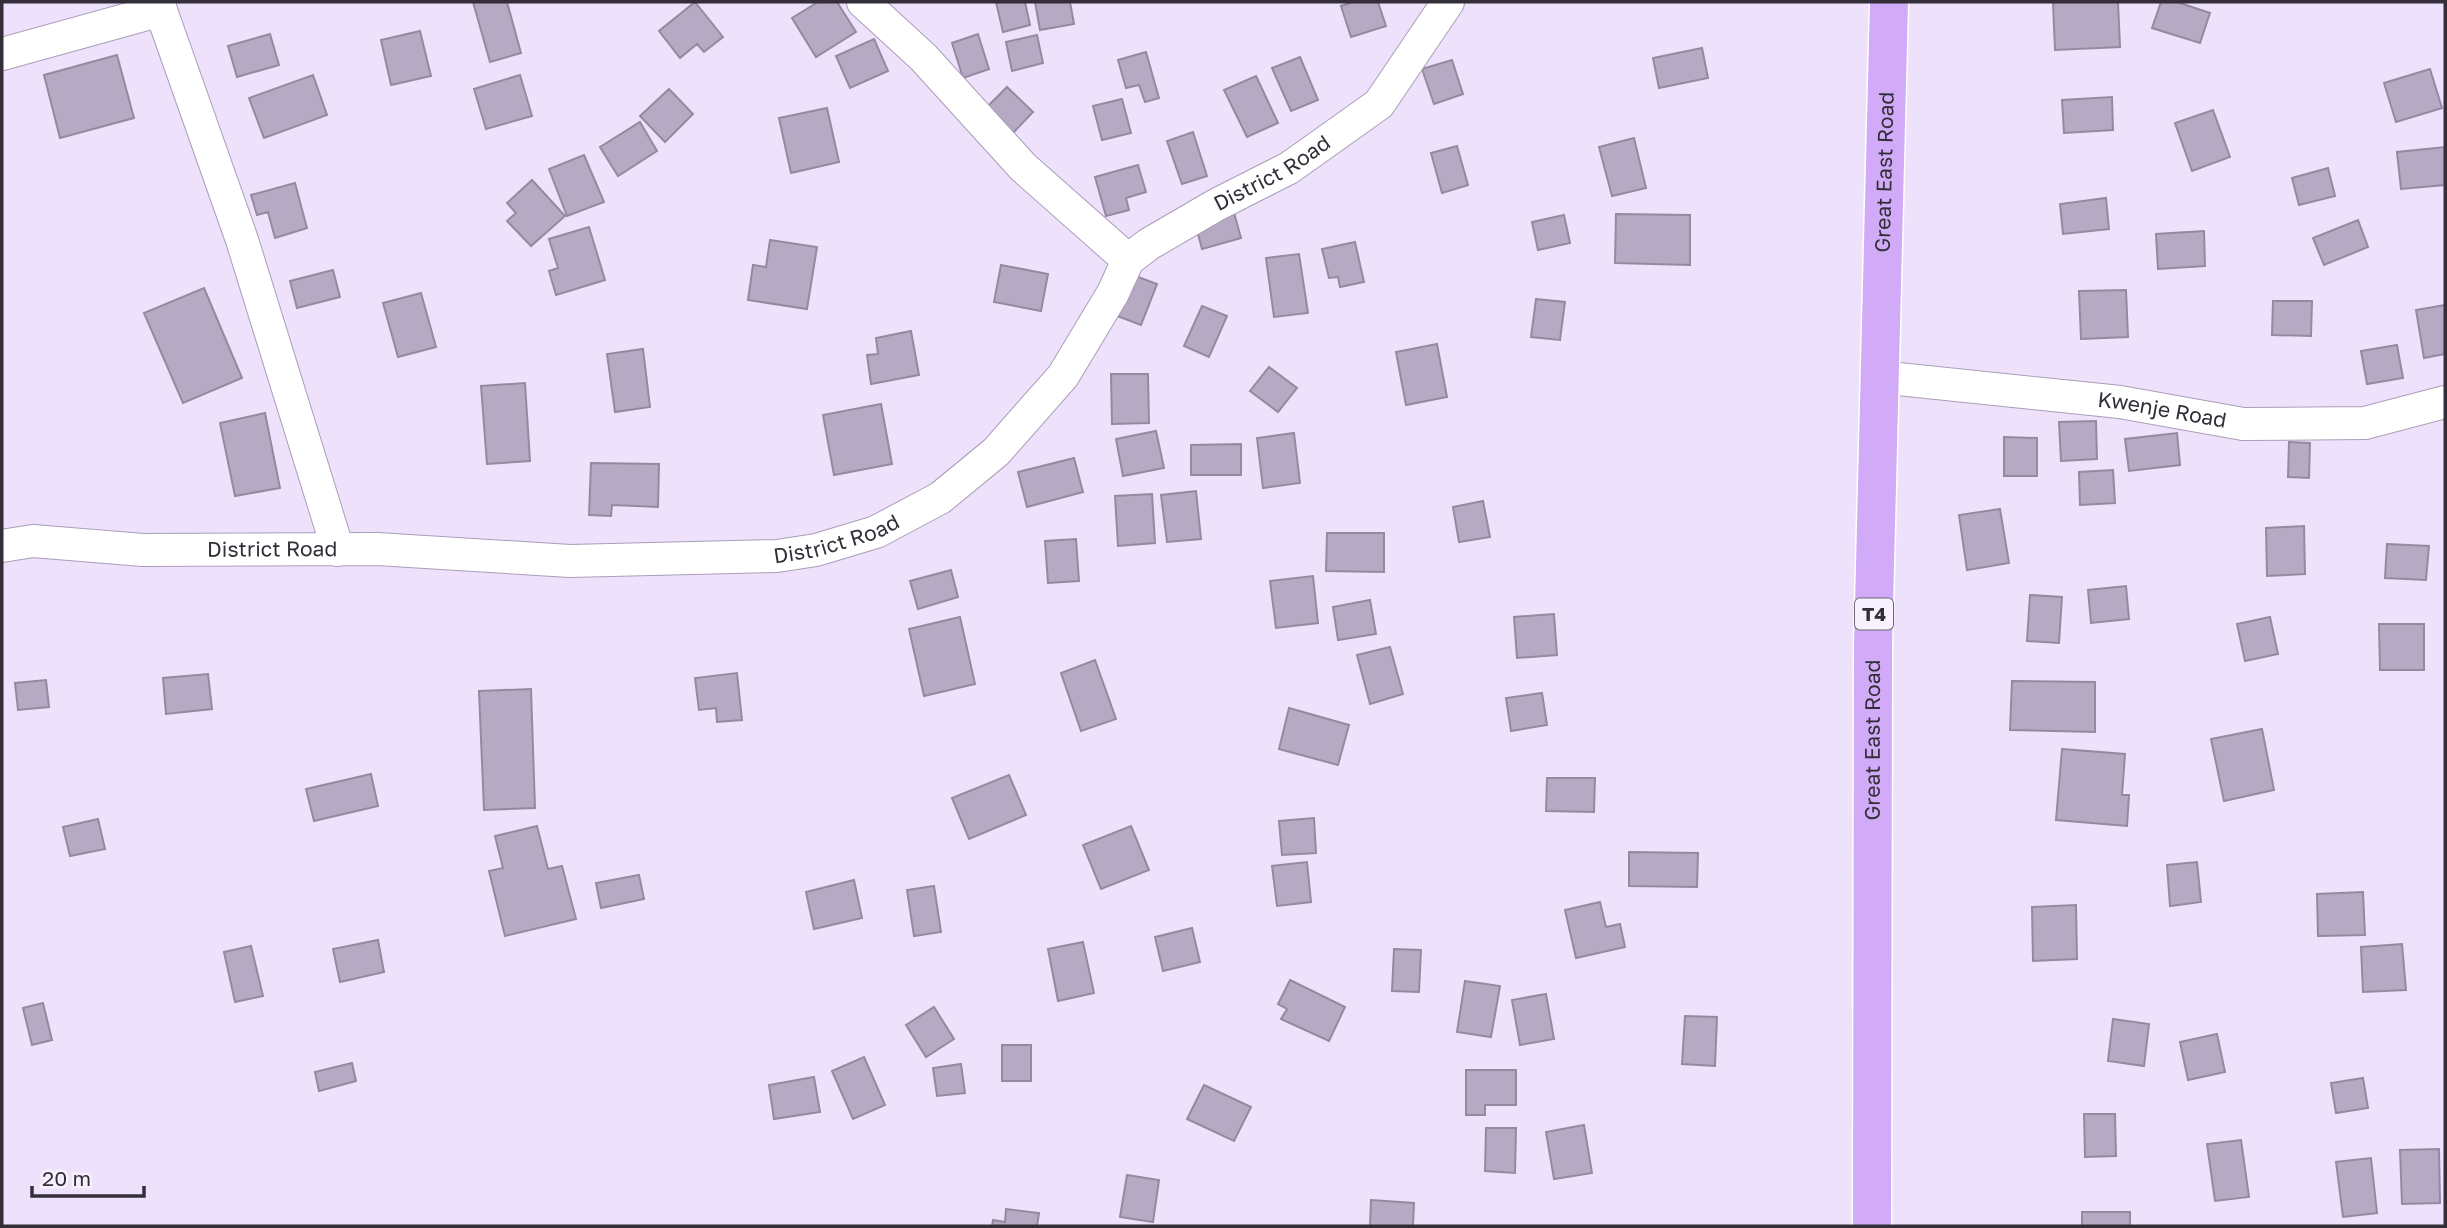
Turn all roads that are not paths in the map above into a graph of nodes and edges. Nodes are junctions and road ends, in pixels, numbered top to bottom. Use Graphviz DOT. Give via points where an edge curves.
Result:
graph roads {
  1 [pos="863,2"];
  2 [pos="1448,2"];
  3 [pos="1889,2"];
  4 [pos="160,6"];
  5 [pos="2,54"];
  6 [pos="1128,260"];
  7 [pos="1879,377"];
  8 [pos="2445,402"];
  9 [pos="2,546"];
  10 [pos="338,550"];
  11 [pos="1872,1226"];
  1 -- 6 [label="street" via="923,57 1023,167"];
  2 -- 6 [label="street, District Road" via="1379,104 1289,168 1216,205"];
  3 -- 7 [label="highway, Great East Road / T4"];
  4 -- 5 [label="street"];
  4 -- 10 [label="street" via="242,240"];
  6 -- 10 [label="street, District Road" via="1063,376 996,452 940,498 876,532 777,556 570,561"];
  7 -- 8 [label="street, Kwenje Road" via="2120,401 2243,424 2365,423"];
  7 -- 11 [label="highway, Great East Road / T4" via="1873,646"];
  9 -- 10 [label="street, District Road" via="33,541 143,550"];
}
